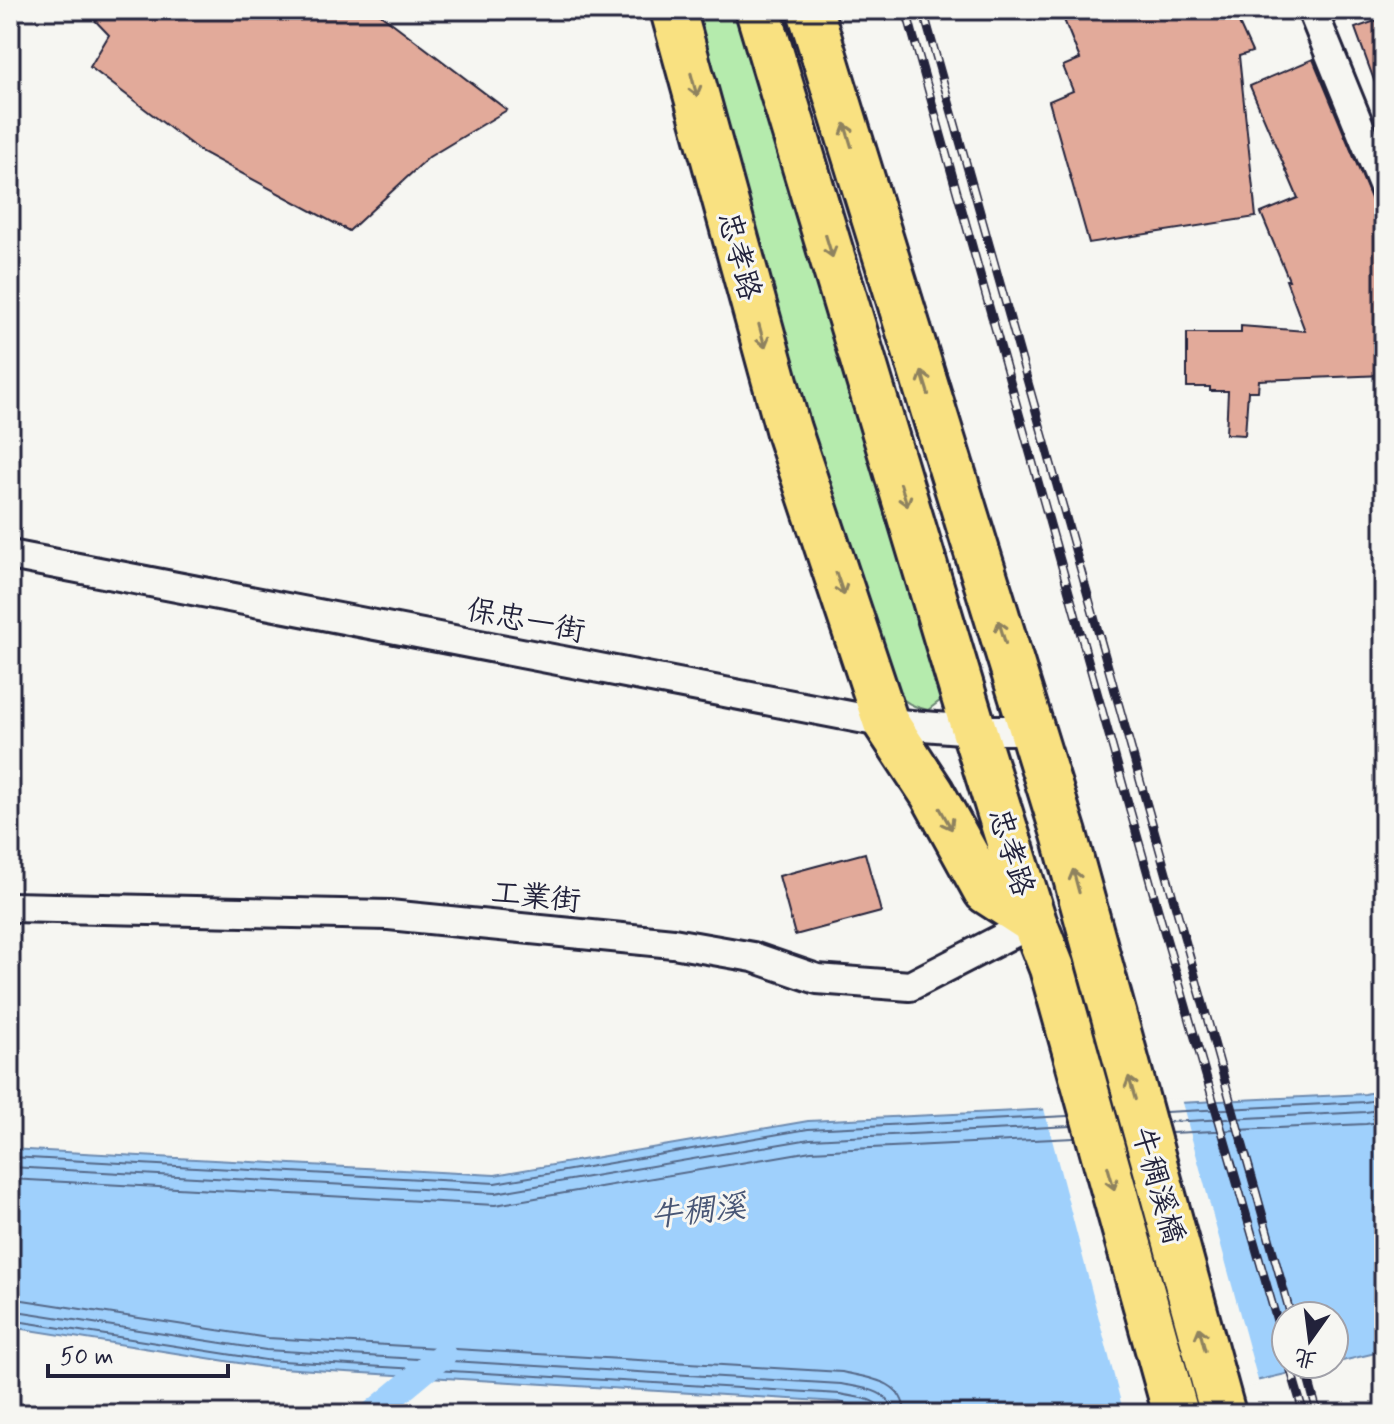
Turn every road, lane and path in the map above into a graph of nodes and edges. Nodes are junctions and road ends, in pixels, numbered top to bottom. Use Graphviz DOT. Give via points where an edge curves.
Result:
graph roads {
  1 [pos="673,10"];
  2 [pos="758,10"];
  3 [pos="810,10"];
  4 [pos="1312,10"];
  5 [pos="1384,187"];
  6 [pos="10,555"];
  7 [pos="886,723"];
  8 [pos="974,730"];
  9 [pos="1032,730"];
  10 [pos="10,907"];
  11 [pos="1034,922"];
  12 [pos="1096,956"];
  13 [pos="1176,1414"];
  14 [pos="1223,1414"];
  1 -- 7 [label="main road, 忠孝路, one-way" via="788,429"];
  2 -- 8 [label="main road, 忠孝路, one-way"];
  9 -- 3 [label="main road, 忠孝路, one-way"];
  4 -- 5 [label="street"];
  6 -- 7 [label="street, 保忠一街"];
  7 -- 8 [label="street, 保忠一街"];
  7 -- 11 [label="main road, 忠孝路, one-way" via="986,891"];
  8 -- 9 [label="street, 保忠一街"];
  8 -- 11 [label="main road, 忠孝路"];
  12 -- 9 [label="main road, 忠孝路, one-way"];
  10 -- 11 [label="street, 工業街" via="389,915 673,943 753,957 817,979 910,986"];
  11 -- 13 [label="main road, 牛稠溪橋, one-way" via="1052,968"];
  14 -- 12 [label="main road, 牛稠溪橋, one-way"];
}
